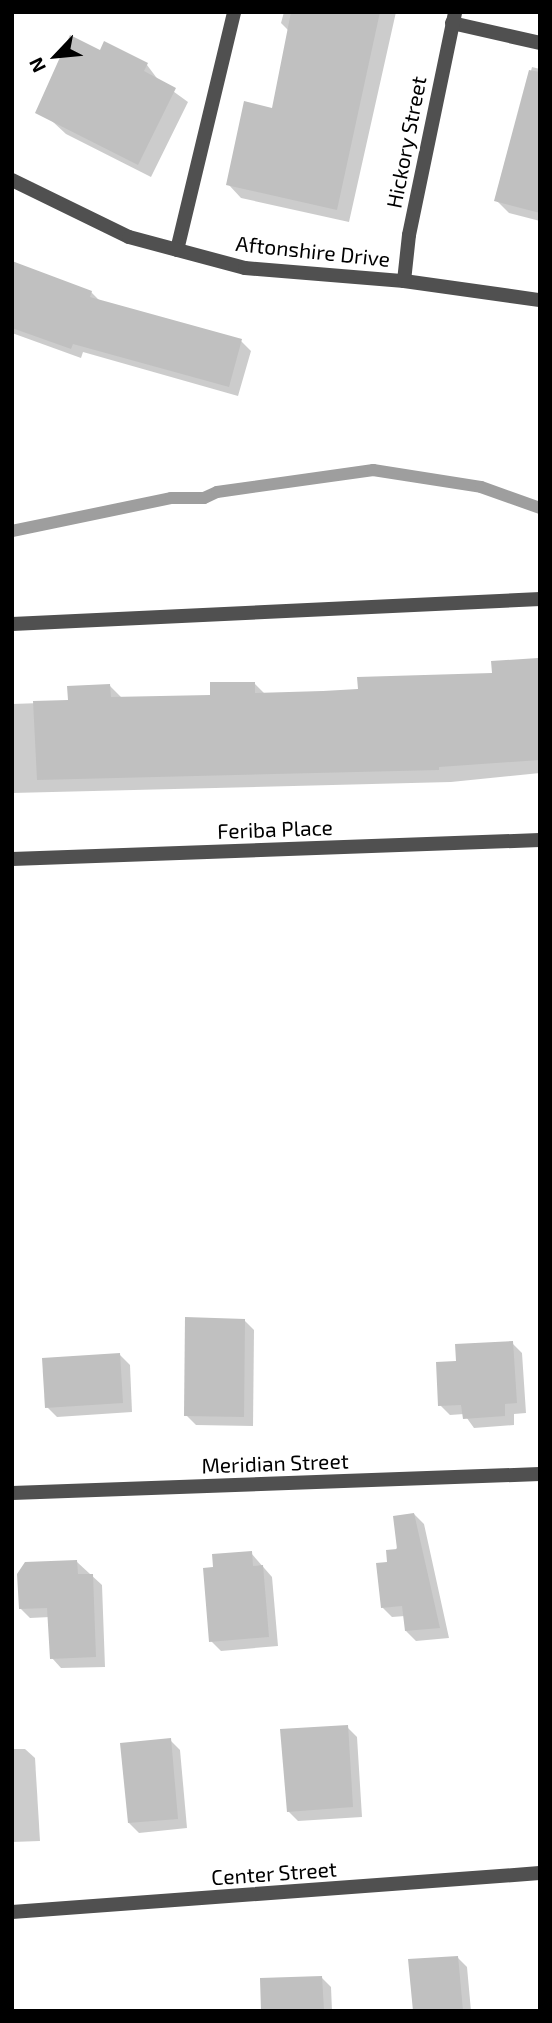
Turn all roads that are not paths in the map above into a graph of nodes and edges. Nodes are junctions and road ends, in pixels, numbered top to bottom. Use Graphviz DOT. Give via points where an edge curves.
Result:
graph roads {
  1 [pos="234,12"];
  2 [pos="454,18"];
  3 [pos="540,43"];
  4 [pos="12,180"];
  5 [pos="177,250"];
  6 [pos="404,281"];
  7 [pos="540,300"];
  8 [pos="540,599"];
  9 [pos="12,624"];
  10 [pos="540,840"];
  11 [pos="12,859"];
  12 [pos="540,1474"];
  13 [pos="12,1493"];
  14 [pos="540,1873"];
  15 [pos="12,1912"];
  1 -- 5 [label="street"];
  2 -- 3 [label="street"];
  2 -- 6 [label="street, Hickory Street"];
  4 -- 5 [label="street, Aftonshire Drive" via="129,237"];
  5 -- 6 [label="street, Aftonshire Drive" via="245,268"];
  6 -- 7 [label="street, Aftonshire Drive"];
  8 -- 9 [label="street"];
  10 -- 11 [label="street, Feriba Place"];
  12 -- 13 [label="street, Meridian Street"];
  14 -- 15 [label="street, Center Street"];
}
